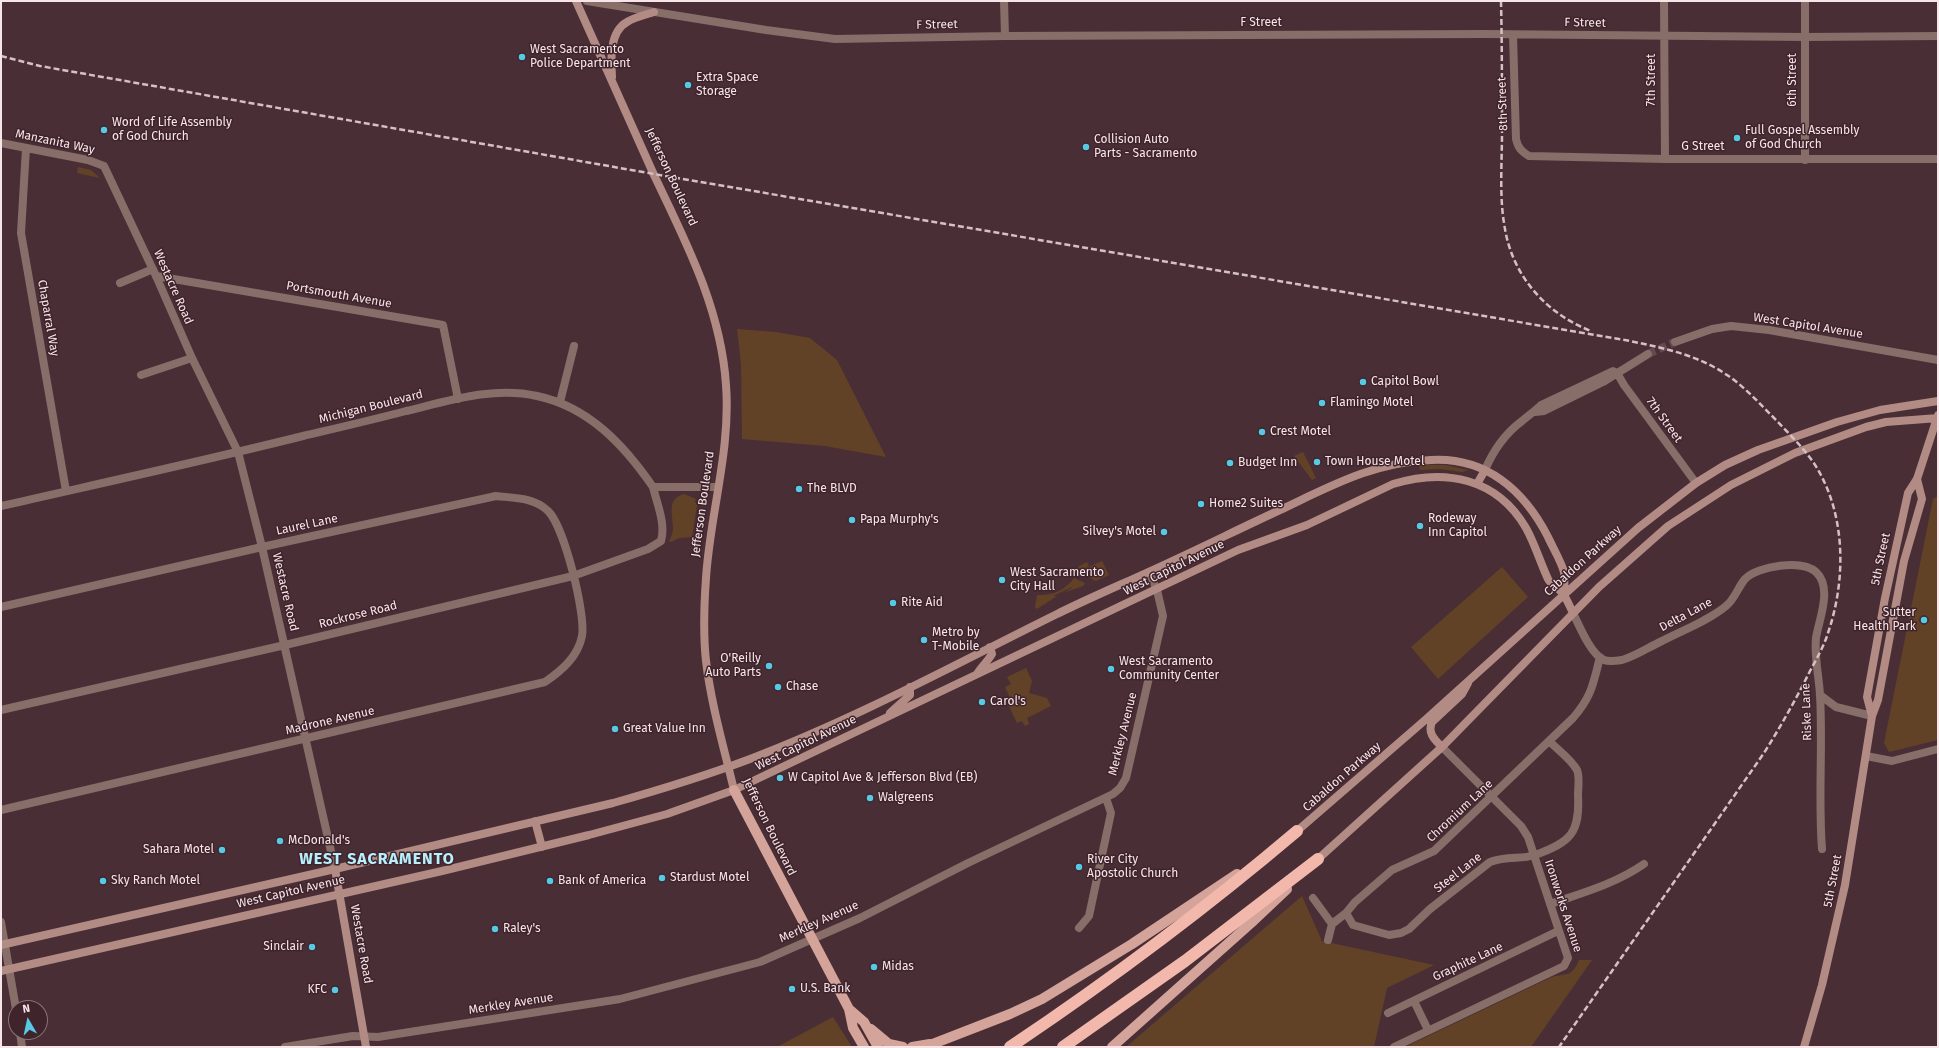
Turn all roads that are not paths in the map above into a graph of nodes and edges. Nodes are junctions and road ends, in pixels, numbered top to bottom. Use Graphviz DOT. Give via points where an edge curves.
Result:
graph roads {
  1 [pos="576,1"];
  2 [pos="587,1"];
  3 [pos="1004,1"];
  4 [pos="1664,1"];
  5 [pos="1805,1"];
  6 [pos="654,12"];
  7 [pos="1513,34"];
  8 [pos="1005,36"];
  9 [pos="1664,36"];
  10 [pos="1938,36"];
  11 [pos="1805,37"];
  12 [pos="612,82"];
  13 [pos="1,143"];
  14 [pos="26,148"];
  15 [pos="1540,157"];
  16 [pos="1665,159"];
  17 [pos="1938,159"];
  18 [pos="1805,160"];
  19 [pos="104,166"];
  20 [pos="154,272"];
  21 [pos="120,283"];
  22 [pos="1675,342"];
  23 [pos="574,346"];
  24 [pos="1648,354"];
  25 [pos="192,358"];
  26 [pos="1938,360"];
  27 [pos="1615,372"];
  28 [pos="141,375"];
  29 [pos="458,399"];
  30 [pos="1938,401"];
  31 [pos="560,402"];
  32 [pos="1938,417"];
  33 [pos="238,452"];
  34 [pos="1486,470"];
  35 [pos="1917,479"];
  36 [pos="1696,483"];
  37 [pos="1477,484"];
  38 [pos="653,487"];
  39 [pos="718,487"];
  40 [pos="66,491"];
  41 [pos="1,506"];
  42 [pos="262,547"];
  43 [pos="1149,572"];
  44 [pos="573,576"];
  45 [pos="1820,576"];
  46 [pos="1157,590"];
  47 [pos="1564,594"];
  48 [pos="1,607"];
  49 [pos="1573,613"];
  50 [pos="284,645"];
  51 [pos="990,647"];
  52 [pos="1600,658"];
  53 [pos="976,674"];
  54 [pos="1470,679"];
  55 [pos="910,687"];
  56 [pos="1820,695"];
  57 [pos="1,710"];
  58 [pos="1872,716"];
  59 [pos="883,719"];
  60 [pos="307,739"];
  61 [pos="1549,741"];
  62 [pos="1442,747"];
  63 [pos="1938,749"];
  64 [pos="1866,756"];
  65 [pos="728,766"];
  66 [pos="734,790"];
  67 [pos="1492,797"];
  68 [pos="1106,798"];
  69 [pos="1,810"];
  70 [pos="535,821"];
  71 [pos="1297,831"];
  72 [pos="542,847"];
  73 [pos="1822,849"];
  74 [pos="1534,856"];
  75 [pos="1318,859"];
  76 [pos="1644,864"];
  77 [pos="335,869"];
  78 [pos="340,894"];
  79 [pos="1313,898"];
  80 [pos="1550,904"];
  81 [pos="1346,913"];
  82 [pos="1,922"];
  83 [pos="1332,924"];
  84 [pos="1079,928"];
  85 [pos="1558,931"];
  86 [pos="811,939"];
  87 [pos="1328,940"];
  88 [pos="3,944"];
  89 [pos="5,970"];
  90 [pos="13,1000"];
  91 [pos="1414,1001"];
  92 [pos="849,1010"];
  93 [pos="1388,1013"];
  94 [pos="864,1022"];
  95 [pos="1428,1030"];
  96 [pos="365,1036"];
  97 [pos="940,1041"];
  98 [pos="285,1047"];
  99 [pos="366,1047"];
  100 [pos="864,1047"];
  101 [pos="878,1047"];
  102 [pos="903,1047"];
  103 [pos="912,1047"];
  104 [pos="925,1047"];
  105 [pos="1010,1047"];
  106 [pos="1063,1047"];
  107 [pos="1112,1047"];
  108 [pos="1394,1047"];
  109 [pos="1804,1047"];
  1 -- 12 [label="main road, Jefferson Boulevard"];
  2 -- 6 [label="street, F Street"];
  3 -- 8 [label="street"];
  4 -- 9 [label="street, 7th Street"];
  5 -- 11 [label="street, 6th Street"];
  6 -- 8 [label="street, F Street" via="835,39"];
  6 -- 12 [label="main road" via="627,22 616,33 611,56"];
  7 -- 8 [label="street, F Street"];
  7 -- 9 [label="street, F Street"];
  7 -- 15 [label="street, 8th Street" via="1516,139 1522,152"];
  9 -- 11 [label="street, F Street"];
  9 -- 16 [label="street, 7th Street"];
  10 -- 11 [label="street, F Street"];
  11 -- 18 [label="street, 6th Street"];
  12 -- 39 [label="main road, Jefferson Boulevard" via="690,249 718,335 726,384 726,416"];
  13 -- 14 [label="street, Manzanita Way"];
  14 -- 19 [label="street, Manzanita Way" via="88,160"];
  14 -- 40 [label="street, Chaparral Way" via="21,233"];
  15 -- 16 [label="street, G Street"];
  16 -- 18 [label="street, G Street"];
  17 -- 18 [label="street, G Street"];
  19 -- 20 [label="street, Westacre Road"];
  20 -- 21 [label="street"];
  20 -- 25 [label="street, Westacre Road"];
  20 -- 29 [label="street, Portsmouth Avenue" via="443,325"];
  22 -- 26 [label="street, West Capitol Avenue" via="1712,329 1731,326 1769,330"];
  23 -- 31 [label="street"];
  24 -- 27 [label="street"];
  25 -- 28 [label="street"];
  25 -- 33 [label="street, Westacre Road"];
  27 -- 34 [label="street" via="1544,411 1535,412 1511,430"];
  27 -- 36 [label="street, 7th Street"];
  29 -- 31 [label="street, Michigan Boulevard" via="511,392 536,395"];
  29 -- 33 [label="street, Michigan Boulevard"];
  30 -- 36 [label="main road, Cabaldon Parkway" via="1880,410 1837,422 1758,450"];
  31 -- 38 [label="street, Michigan Boulevard" via="589,418 616,439"];
  32 -- 35 [label="main road, 5th Street"];
  32 -- 49 [label="main road" via="1906,419 1866,427 1755,471 1668,526 1621,565"];
  33 -- 40 [label="street, Michigan Boulevard"];
  33 -- 42 [label="street, Westacre Road"];
  34 -- 37 [label="main road"];
  34 -- 43 [label="main road, West Capitol Avenue" via="1456,462 1434,460 1371,469 1323,489"];
  34 -- 47 [label="main road, West Capitol Avenue" via="1512,487 1534,512 1564,572"];
  35 -- 58 [label="main road, 5th Street" via="1922,498 1909,541 1878,700"];
  35 -- 58 [label="main road, 5th Street" via="1908,493 1867,697"];
  36 -- 47 [label="main road, Cabaldon Parkway" via="1638,528"];
  37 -- 46 [label="main road, West Capitol Avenue" via="1459,478 1432,476 1393,484 1307,525 1238,550"];
  37 -- 47 [label="main road, West Capitol Avenue" via="1501,500 1518,516 1549,581"];
  38 -- 39 [label="street"];
  38 -- 44 [label="street, Rockrose Road" via="662,524 661,541 648,549"];
  39 -- 65 [label="main road, Jefferson Boulevard" via="706,578 704,637 706,662"];
  40 -- 41 [label="street, Michigan Boulevard"];
  42 -- 44 [label="street, Laurel Lane" via="496,496 526,499 548,511 560,532"];
  42 -- 48 [label="street, Laurel Lane"];
  42 -- 50 [label="street, Westacre Road"];
  43 -- 46 [label="street, Merkley Avenue"];
  43 -- 51 [label="main road, West Capitol Avenue"];
  44 -- 50 [label="street, Rockrose Road"];
  44 -- 60 [label="street, Madrone Avenue" via="582,613 582,636 568,664 544,682"];
  45 -- 52 [label="street, Delta Lane" via="1810,568 1799,566 1760,570 1744,580 1727,606 1712,616 1623,659 1615,661"];
  45 -- 56 [label="street, Riske Lane" via="1824,592 1816,649"];
  46 -- 53 [label="main road, West Capitol Avenue"];
  46 -- 68 [label="street, Merkley Avenue" via="1162,616 1126,778 1117,792"];
  47 -- 49 [label="main road"];
  47 -- 54 [label="main road, Cabaldon Parkway"];
  49 -- 52 [label="street" via="1595,654"];
  49 -- 62 [label="main road"];
  50 -- 57 [label="street, Rockrose Road"];
  50 -- 60 [label="street, Westacre Road"];
  51 -- 53 [label="main road" via="991,656"];
  51 -- 55 [label="main road, West Capitol Avenue"];
  52 -- 61 [label="street, Chromium Lane" via="1585,704"];
  53 -- 59 [label="main road, West Capitol Avenue"];
  54 -- 62 [label="main road" via="1462,694 1434,719 1430,727 1433,738"];
  54 -- 71 [label="main road, Cabaldon Parkway"];
  55 -- 59 [label="main road" via="910,695"];
  55 -- 65 [label="main road, West Capitol Avenue" via="827,726"];
  56 -- 58 [label="street" via="1836,707"];
  56 -- 73 [label="street, Riske Lane" via="1819,800"];
  58 -- 64 [label="main road, 5th Street"];
  59 -- 66 [label="main road, West Capitol Avenue"];
  60 -- 69 [label="street, Madrone Avenue"];
  60 -- 77 [label="street, Westacre Road"];
  61 -- 67 [label="street, Chromium Lane"];
  61 -- 74 [label="street, Steel Lane" via="1578,772 1579,810 1573,832 1563,842"];
  62 -- 67 [label="street, Ironworks Avenue"];
  62 -- 75 [label="main road"];
  63 -- 64 [label="street" via="1892,761"];
  64 -- 109 [label="main road, 5th Street" via="1845,885 1822,985"];
  65 -- 66 [label="main road, Jefferson Boulevard"];
  65 -- 70 [label="main road, West Capitol Avenue" via="645,794"];
  66 -- 72 [label="main road, West Capitol Avenue" via="635,824"];
  66 -- 86 [label="main road, Jefferson Boulevard"];
  67 -- 74 [label="street, Ironworks Avenue" via="1521,826 1528,837"];
  67 -- 81 [label="street, Chromium Lane" via="1434,851 1392,870"];
  68 -- 84 [label="street" via="1111,813 1089,916"];
  68 -- 86 [label="street, Merkley Avenue" via="961,866 860,918"];
  70 -- 72 [label="main road"];
  70 -- 77 [label="main road, West Capitol Avenue"];
  71 -- 97 [label="main road" via="1185,909 1042,999 1016,1012"];
  71 -- 105 [label="highway" via="1171,934"];
  72 -- 78 [label="main road, West Capitol Avenue"];
  74 -- 80 [label="street, Ironworks Avenue"];
  74 -- 81 [label="street, Steel Lane" via="1501,858 1490,862 1401,933 1389,935 1353,925"];
  75 -- 106 [label="highway" via="1198,951"];
  75 -- 107 [label="main road" via="1251,923"];
  76 -- 80 [label="street" via="1614,881"];
  77 -- 78 [label="main road, Westacre Road"];
  77 -- 88 [label="main road, West Capitol Avenue"];
  78 -- 89 [label="main road, West Capitol Avenue"];
  78 -- 96 [label="main road, Westacre Road"];
  79 -- 83 [label="street"];
  80 -- 85 [label="street, Ironworks Avenue"];
  81 -- 83 [label="street, Chromium Lane"];
  82 -- 88 [label="street"];
  83 -- 87 [label="street"];
  85 -- 91 [label="street, Graphite Lane"];
  85 -- 95 [label="street, Ironworks Avenue" via="1568,956 1564,966"];
  86 -- 92 [label="main road, Jefferson Boulevard"];
  86 -- 96 [label="street, Merkley Avenue" via="760,962 620,999 378,1037"];
  88 -- 89 [label="street"];
  89 -- 90 [label="street"];
  91 -- 93 [label="street, Graphite Lane"];
  91 -- 95 [label="street"];
  92 -- 94 [label="main road, Jefferson Boulevard"];
  92 -- 100 [label="main road, Jefferson Boulevard" via="853,1028"];
  94 -- 101 [label="main road, Jefferson Boulevard"];
  94 -- 102 [label="main road" via="889,1044"];
  95 -- 108 [label="street, Ironworks Avenue"];
  96 -- 98 [label="street, Merkley Avenue"];
  96 -- 99 [label="main road, Westacre Road"];
  97 -- 103 [label="main road"];
  97 -- 104 [label="main road"];
}
